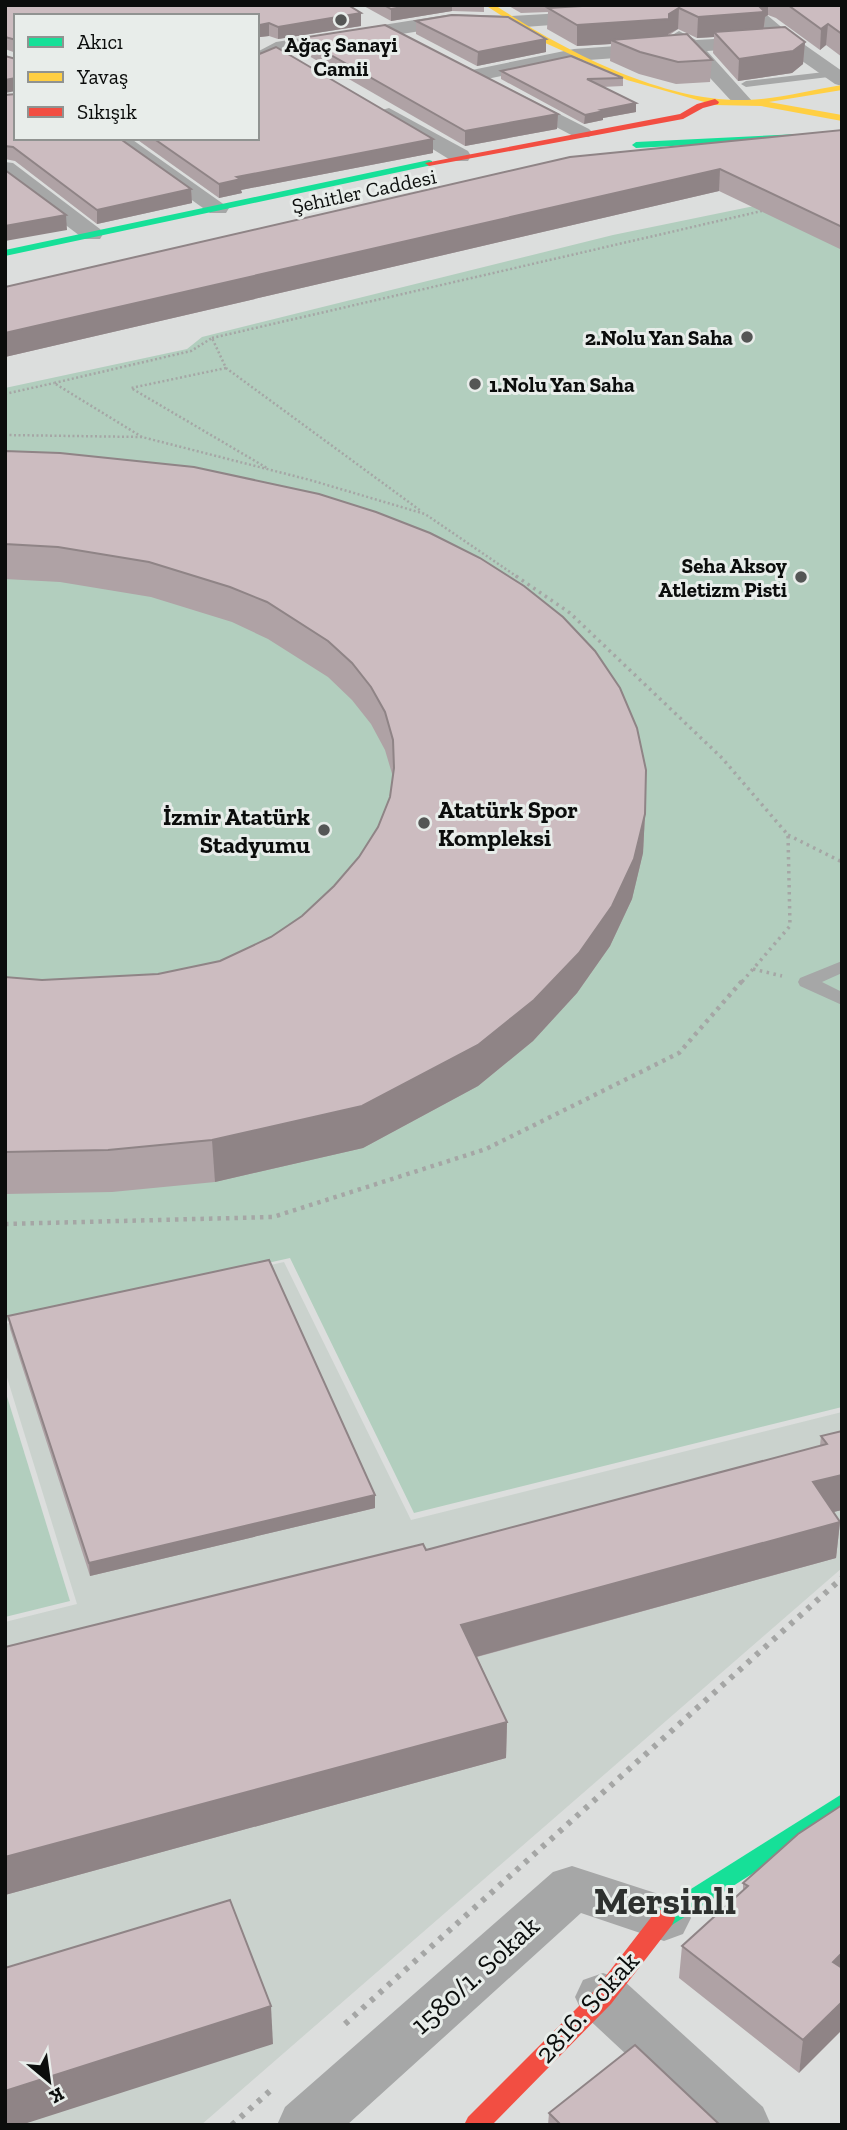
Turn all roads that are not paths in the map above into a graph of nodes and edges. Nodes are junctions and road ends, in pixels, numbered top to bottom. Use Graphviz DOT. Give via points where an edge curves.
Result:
graph roads {
  1 [pos="465,5"];
  2 [pos="751,8"];
  3 [pos="725,11"];
  4 [pos="486,13"];
  5 [pos="621,16"];
  6 [pos="364,18"];
  7 [pos="511,22"];
  8 [pos="667,28"];
  9 [pos="387,31"];
  10 [pos="785,40"];
  11 [pos="411,44"];
  12 [pos="267,46"];
  13 [pos="692,47"];
  14 [pos="566,57"];
  15 [pos="299,62"];
  16 [pos="839,80"];
  17 [pos="741,97"];
  18 [pos="368,102"];
  19 [pos="792,109"];
  20 [pos="683,116"];
  21 [pos="842,118"];
  22 [pos="582,133"];
  23 [pos="793,137"];
  24 [pos="818,137"];
  25 [pos="119,140"];
  26 [pos="727,141"];
  27 [pos="621,146"];
  28 [pos="566,154"];
  29 [pos="460,156"];
  30 [pos="5,168"];
  31 [pos="218,208"];
  32 [pos="92,234"];
  33 [pos="5,253"];
  34 [pos="5,268"];
  35 [pos="842,966"];
  36 [pos="842,999"];
  37 [pos="839,1810"];
  38 [pos="664,1917"];
  39 [pos="603,1997"];
  40 [pos="290,2106"];
  41 [pos="476,2125"];
  42 [pos="743,2125"];
  1 -- 4 [label="main road"];
  2 -- 3 [label="street"];
  2 -- 10 [label="street"];
  4 -- 7 [label="street"];
  4 -- 9 [label="street"];
  4 -- 14 [label="main road"];
  5 -- 7 [label="street"];
  6 -- 9 [label="street"];
  7 -- 14 [label="main road"];
  8 -- 13 [label="street"];
  9 -- 11 [label="street"];
  9 -- 12 [label="street"];
  10 -- 13 [label="street"];
  10 -- 16 [label="street"];
  12 -- 15 [label="street"];
  13 -- 14 [label="street"];
  13 -- 17 [label="street"];
  14 -- 17 [label="main road" via="645,86"];
  14 -- 20 [label="main road"];
  14 -- 22 [label="street" via="466,72"];
  16 -- 17 [label="main road"];
  17 -- 19 [label="main road, Şehitler Caddesi"];
  17 -- 20 [label="main road, Şehitler Caddesi" via="697,107"];
  18 -- 29 [label="street"];
  19 -- 21 [label="main road, Şehitler Caddesi"];
  19 -- 23 [label="main road" via="807,124"];
  20 -- 22 [label="main road, Şehitler Caddesi"];
  20 -- 26 [label="main road" via="680,122 695,133"];
  22 -- 29 [label="main road, Şehitler Caddesi"];
  23 -- 24 [label="main road"];
  23 -- 26 [label="main road"];
  25 -- 31 [label="street"];
  26 -- 27 [label="main road"];
  28 -- 34 [label="main road, Şehitler Caddesi" via="443,174"];
  29 -- 31 [label="main road, Şehitler Caddesi"];
  30 -- 32 [label="street"];
  31 -- 32 [label="main road, Şehitler Caddesi"];
  32 -- 33 [label="main road, Şehitler Caddesi"];
  35 -- 36 [label="lane" via="807,982"];
  37 -- 38 [label="main road, 2816. Sokak"];
  38 -- 39 [label="main road, 2816. Sokak"];
  38 -- 40 [label="street, 1580/1. Sokak" via="572,1888"];
  39 -- 41 [label="main road, 2816. Sokak"];
  39 -- 42 [label="street"];
}
